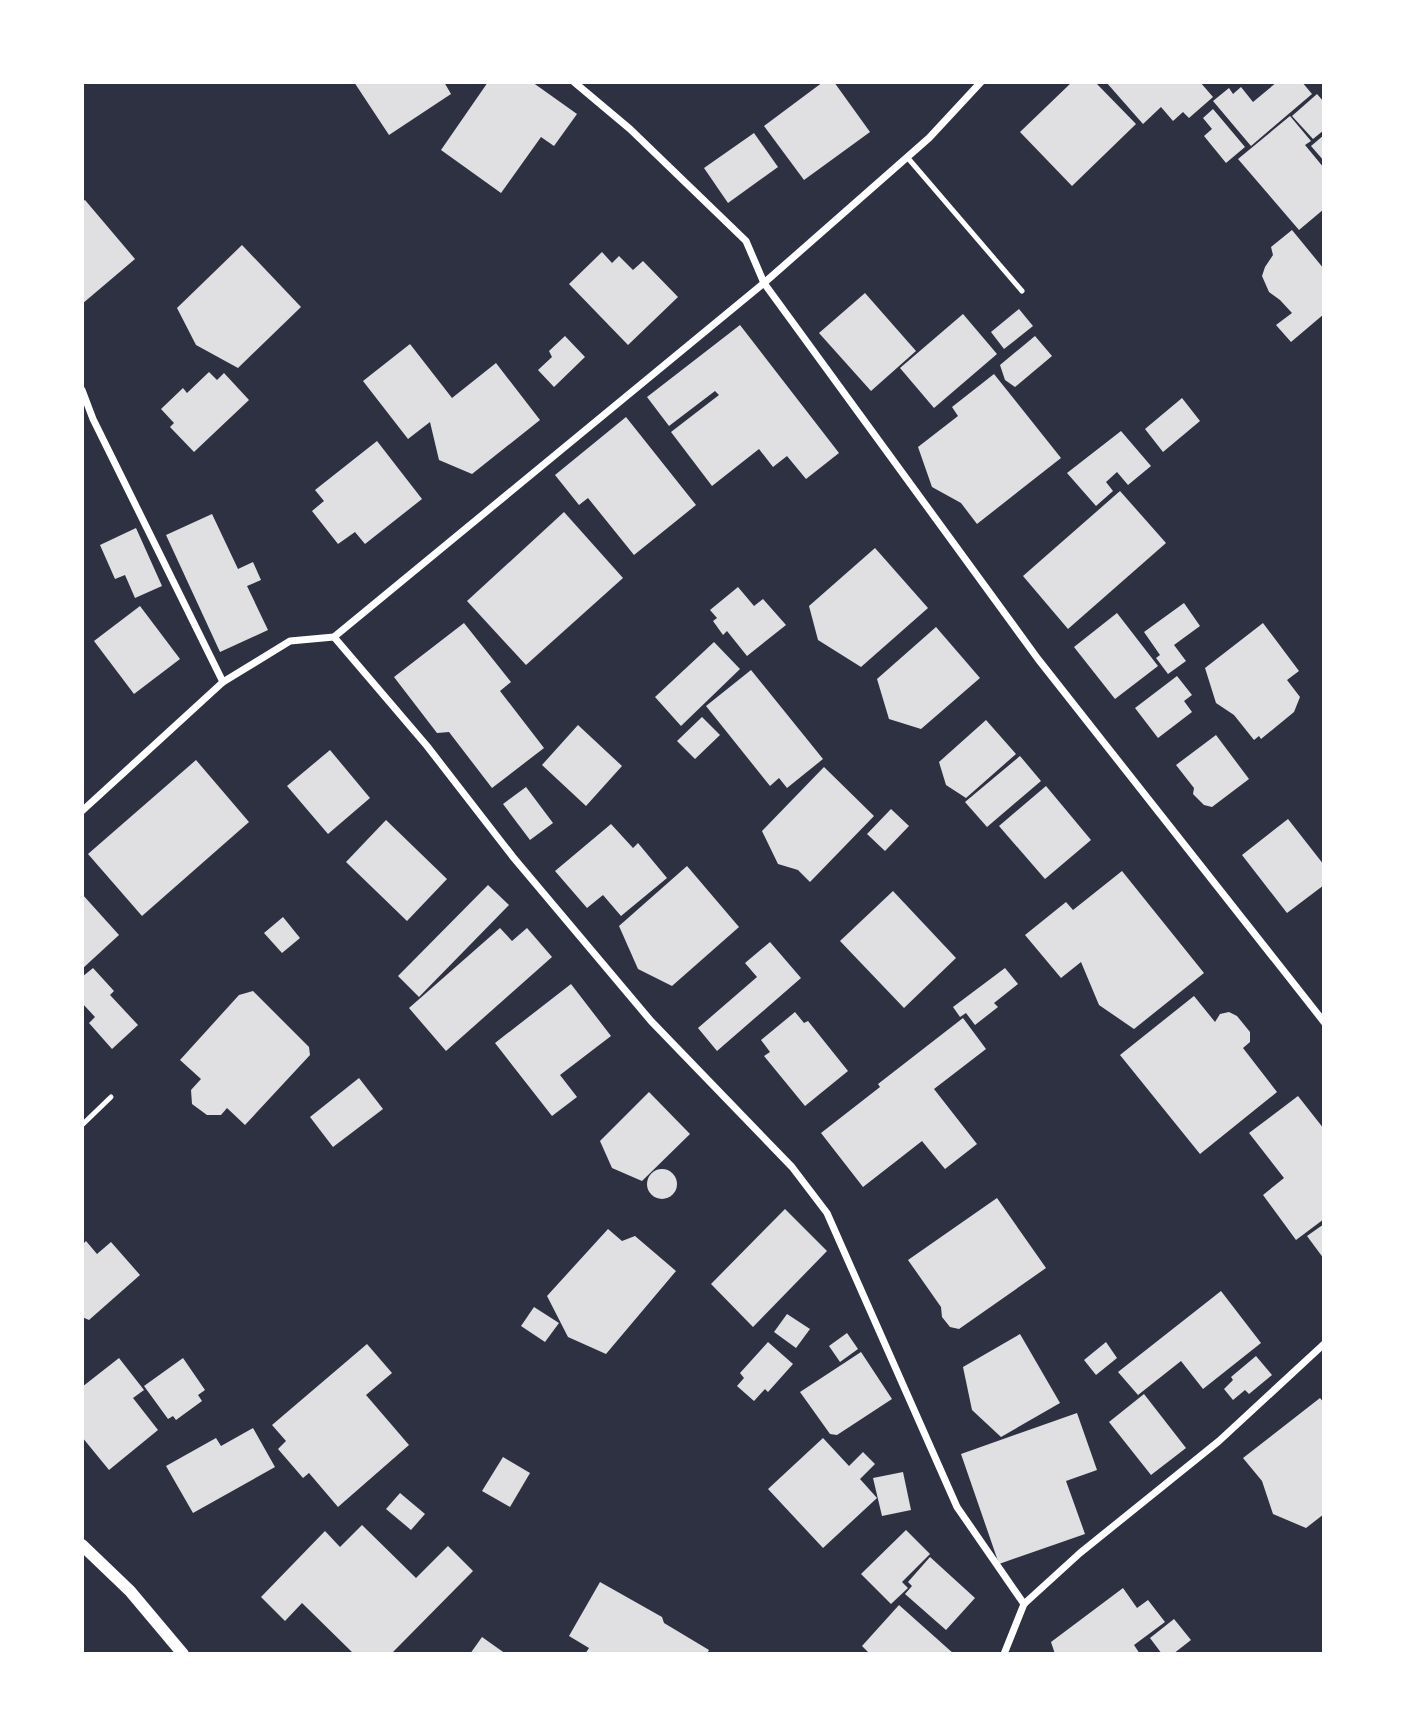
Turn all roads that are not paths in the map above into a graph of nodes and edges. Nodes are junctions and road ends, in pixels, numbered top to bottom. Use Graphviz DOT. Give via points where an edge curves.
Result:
graph roads {
  1 [pos="574,82"];
  2 [pos="981,82"];
  3 [pos="907,157"];
  4 [pos="764,283"];
  5 [pos="1022,291"];
  6 [pos="82,390"];
  7 [pos="82,406"];
  8 [pos="93,419"];
  9 [pos="334,637"];
  10 [pos="223,682"];
  11 [pos="82,811"];
  12 [pos="1324,1022"];
  13 [pos="111,1097"];
  14 [pos="82,1125"];
  15 [pos="1324,1343"];
  16 [pos="82,1545"];
  17 [pos="1024,1604"];
  18 [pos="183,1654"];
  19 [pos="1004,1654"];
  1 -- 4 [label="street" via="631,129 746,241"];
  2 -- 3 [label="street"];
  3 -- 4 [label="street"];
  3 -- 5 [label="lane"];
  4 -- 9 [label="street"];
  4 -- 12 [label="street" via="1038,659"];
  6 -- 8 [label="street"];
  7 -- 8 [label="lane"];
  8 -- 10 [label="street"];
  9 -- 10 [label="street" via="290,641"];
  9 -- 17 [label="street" via="651,1021 792,1167 827,1213 957,1507"];
  10 -- 11 [label="street"];
  13 -- 14 [label="lane"];
  15 -- 17 [label="street" via="1219,1441"];
  16 -- 18 [label="street" via="130,1591"];
  17 -- 19 [label="street"];
}
